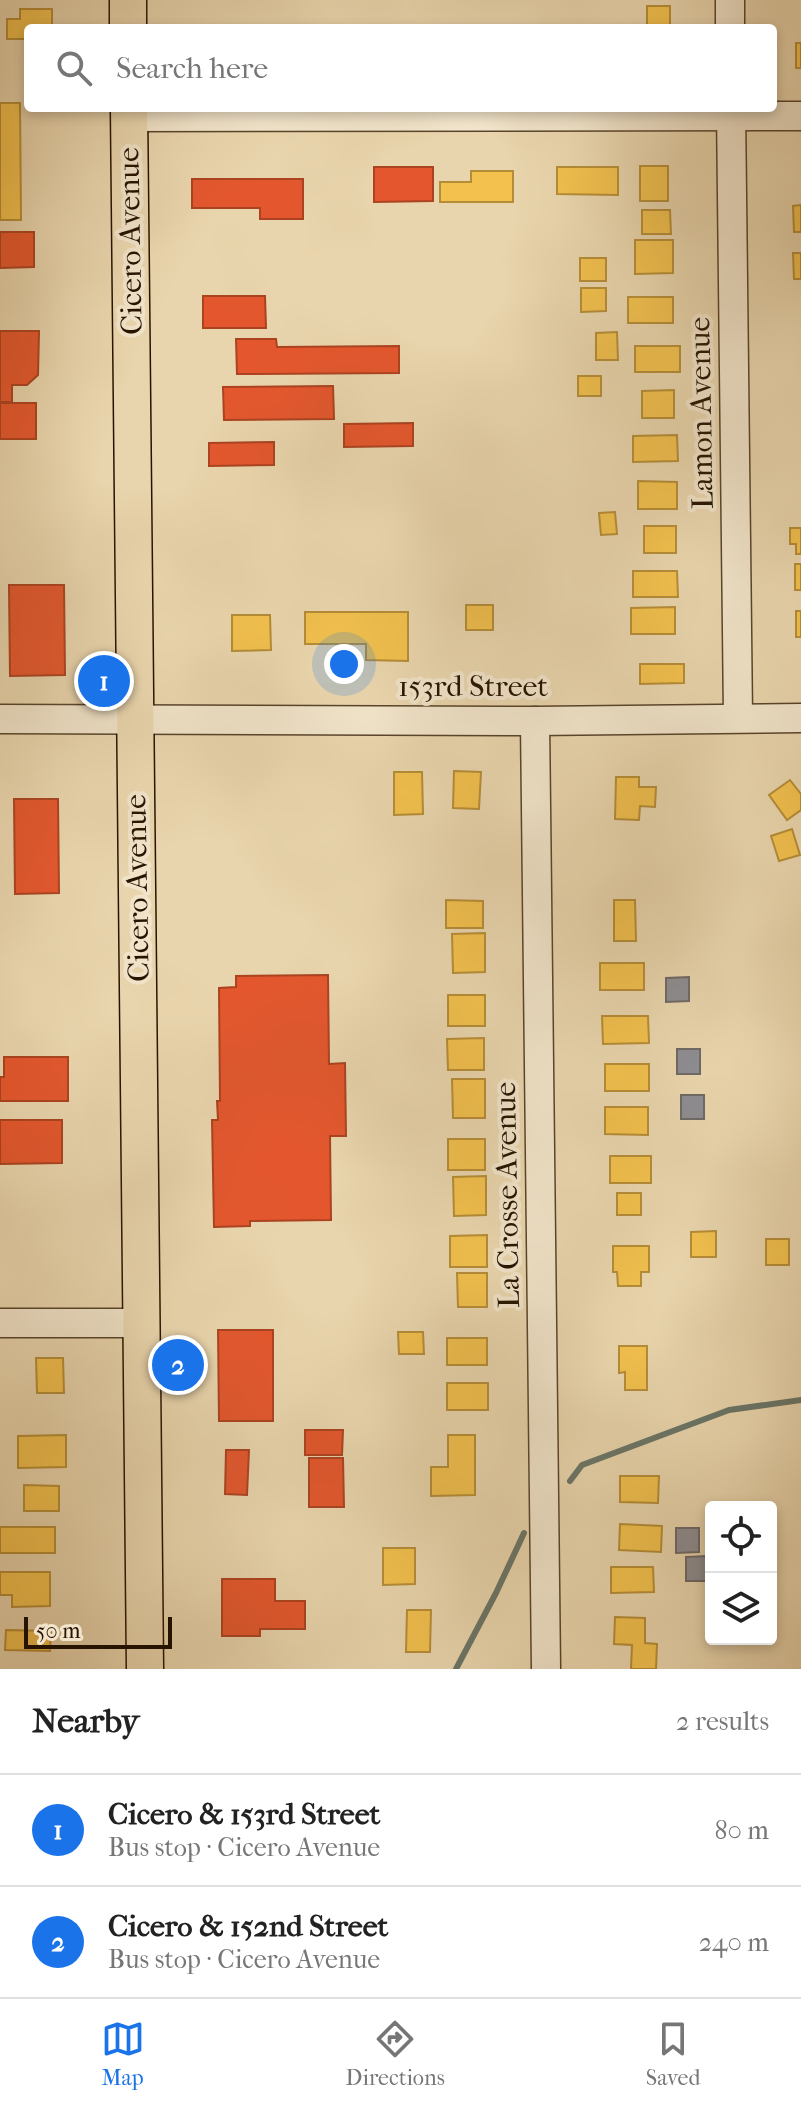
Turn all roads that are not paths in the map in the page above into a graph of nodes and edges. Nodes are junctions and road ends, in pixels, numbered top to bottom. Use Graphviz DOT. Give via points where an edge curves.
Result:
graph roads {
  1 [pos="128,0"];
  2 [pos="730,0"];
  3 [pos="128,24"];
  4 [pos="730,24"];
  5 [pos="731,112"];
  6 [pos="129,113"];
  7 [pos="801,116"];
  8 [pos="738,717"];
  9 [pos="135,718"];
  10 [pos="801,718"];
  11 [pos="0,719"];
  12 [pos="535,721"];
  13 [pos="0,1323"];
  14 [pos="142,1323"];
  15 [pos="145,1669"];
  16 [pos="546,1669"];
  1 -- 3 [label="main road"];
  2 -- 4 [label="street"];
  5 -- 6 [label="street"];
  5 -- 7 [label="street"];
  5 -- 8 [label="street, Lamon Avenue"];
  6 -- 9 [label="main road, Cicero Avenue"];
  8 -- 10 [label="street, 153rd Street"];
  8 -- 12 [label="street, 153rd Street"];
  9 -- 11 [label="street, 153rd Street"];
  9 -- 12 [label="street, 153rd Street"];
  9 -- 14 [label="main road, Cicero Avenue"];
  12 -- 16 [label="street, La Crosse Avenue"];
  13 -- 14 [label="street"];
  14 -- 15 [label="main road, Cicero Avenue"];
}
